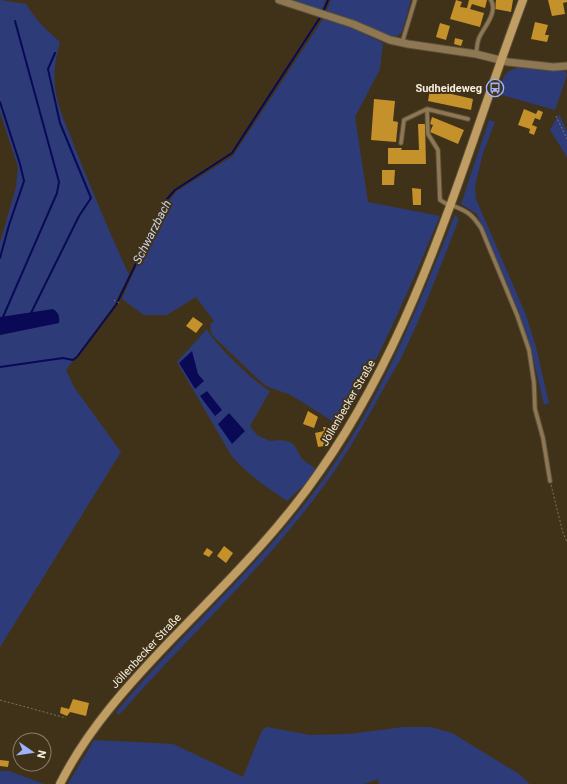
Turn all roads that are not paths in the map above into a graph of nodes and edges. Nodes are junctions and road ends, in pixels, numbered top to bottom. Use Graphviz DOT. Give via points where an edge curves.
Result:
graph roads {
  1 [pos="279,0"];
  2 [pos="416,0"];
  3 [pos="491,0"];
  4 [pos="523,0"];
  5 [pos="402,43"];
  6 [pos="476,54"];
  7 [pos="500,60"];
  8 [pos="567,66"];
  9 [pos="427,109"];
  10 [pos="468,119"];
  11 [pos="401,143"];
  12 [pos="451,206"];
  13 [pos="550,481"];
  14 [pos="60,784"];
  1 -- 5 [label="street"];
  2 -- 5 [label="lane"];
  3 -- 6 [label="lane" via="491,17 479,40"];
  4 -- 7 [label="street, Jöllenbecker Straße"];
  5 -- 6 [label="street"];
  6 -- 7 [label="street"];
  7 -- 8 [label="street" via="554,67"];
  7 -- 12 [label="street, Jöllenbecker Straße"];
  9 -- 10 [label="lane"];
  9 -- 11 [label="lane" via="404,120"];
  9 -- 12 [label="lane" via="428,134 438,150 440,200"];
  12 -- 13 [label="lane" via="462,209 474,217 481,228 517,314 528,350 534,383 535,409"];
  12 -- 14 [label="street, Jöllenbecker Straße" via="429,264 387,358 321,470 252,556 120,695 80,749"];
}
